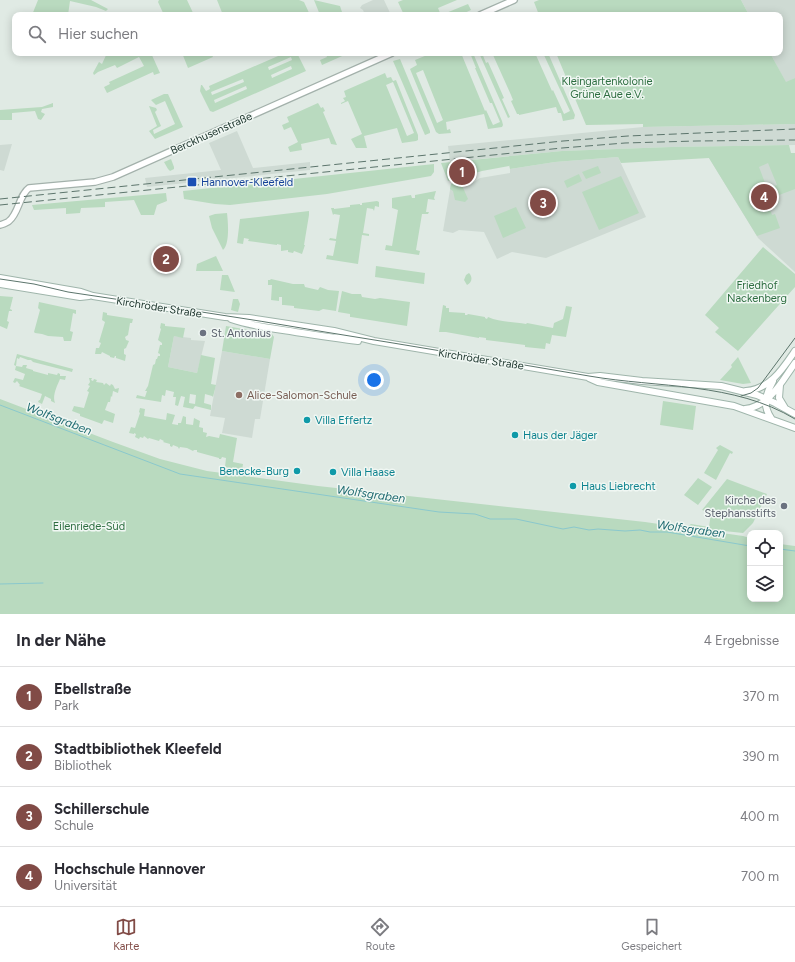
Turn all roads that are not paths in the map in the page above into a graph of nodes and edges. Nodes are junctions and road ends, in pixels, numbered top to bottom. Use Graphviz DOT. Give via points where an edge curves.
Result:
graph roads {
  1 [pos="514,0"];
  2 [pos="487,12"];
  3 [pos="385,56"];
  4 [pos="0,225"];
  5 [pos="0,278"];
  6 [pos="0,284"];
  7 [pos="93,296"];
  8 [pos="795,351"];
  9 [pos="795,363"];
  10 [pos="588,377"];
  11 [pos="775,377"];
  12 [pos="654,382"];
  13 [pos="780,384"];
  14 [pos="651,390"];
  15 [pos="742,391"];
  16 [pos="766,400"];
  17 [pos="744,409"];
  18 [pos="786,409"];
  19 [pos="795,414"];
  20 [pos="771,418"];
  21 [pos="795,428"];
  1 -- 2 [label="street"];
  3 -- 4 [label="street, Berckhusenstraße" via="112,178 29,188 13,216"];
  5 -- 7 [label="main road, Kirchröder Straße"];
  6 -- 7 [label="main road, Kirchröder Straße" via="80,297"];
  7 -- 10 [label="main road, Kirchröder Straße" via="225,317 248,325 329,338 374,341"];
  8 -- 11 [label="main road"];
  9 -- 13 [label="main road"];
  10 -- 12 [label="main road, Kirchröder Straße"];
  10 -- 14 [label="main road, Kirchröder Straße" via="598,382"];
  11 -- 15 [label="main road" via="759,389"];
  11 -- 16 [label="main road" via="768,389"];
  12 -- 14 [label="main road" via="650,386"];
  12 -- 15 [label="main road, Kirchröder Straße" via="721,386"];
  13 -- 16 [label="main road"];
  13 -- 18 [label="main road" via="779,398"];
  14 -- 17 [label="main road, Kirchröder Straße"];
  15 -- 16 [label="main road, Kirchröder Straße"];
  16 -- 17 [label="main road" via="756,407"];
  16 -- 18 [label="main road, Kirchröder Straße"];
  16 -- 20 [label="main road" via="766,410"];
  17 -- 20 [label="main road, Kirchröder Straße"];
  18 -- 19 [label="main road, Kirchröder Straße"];
  20 -- 21 [label="main road, Kirchröder Straße"];
}
